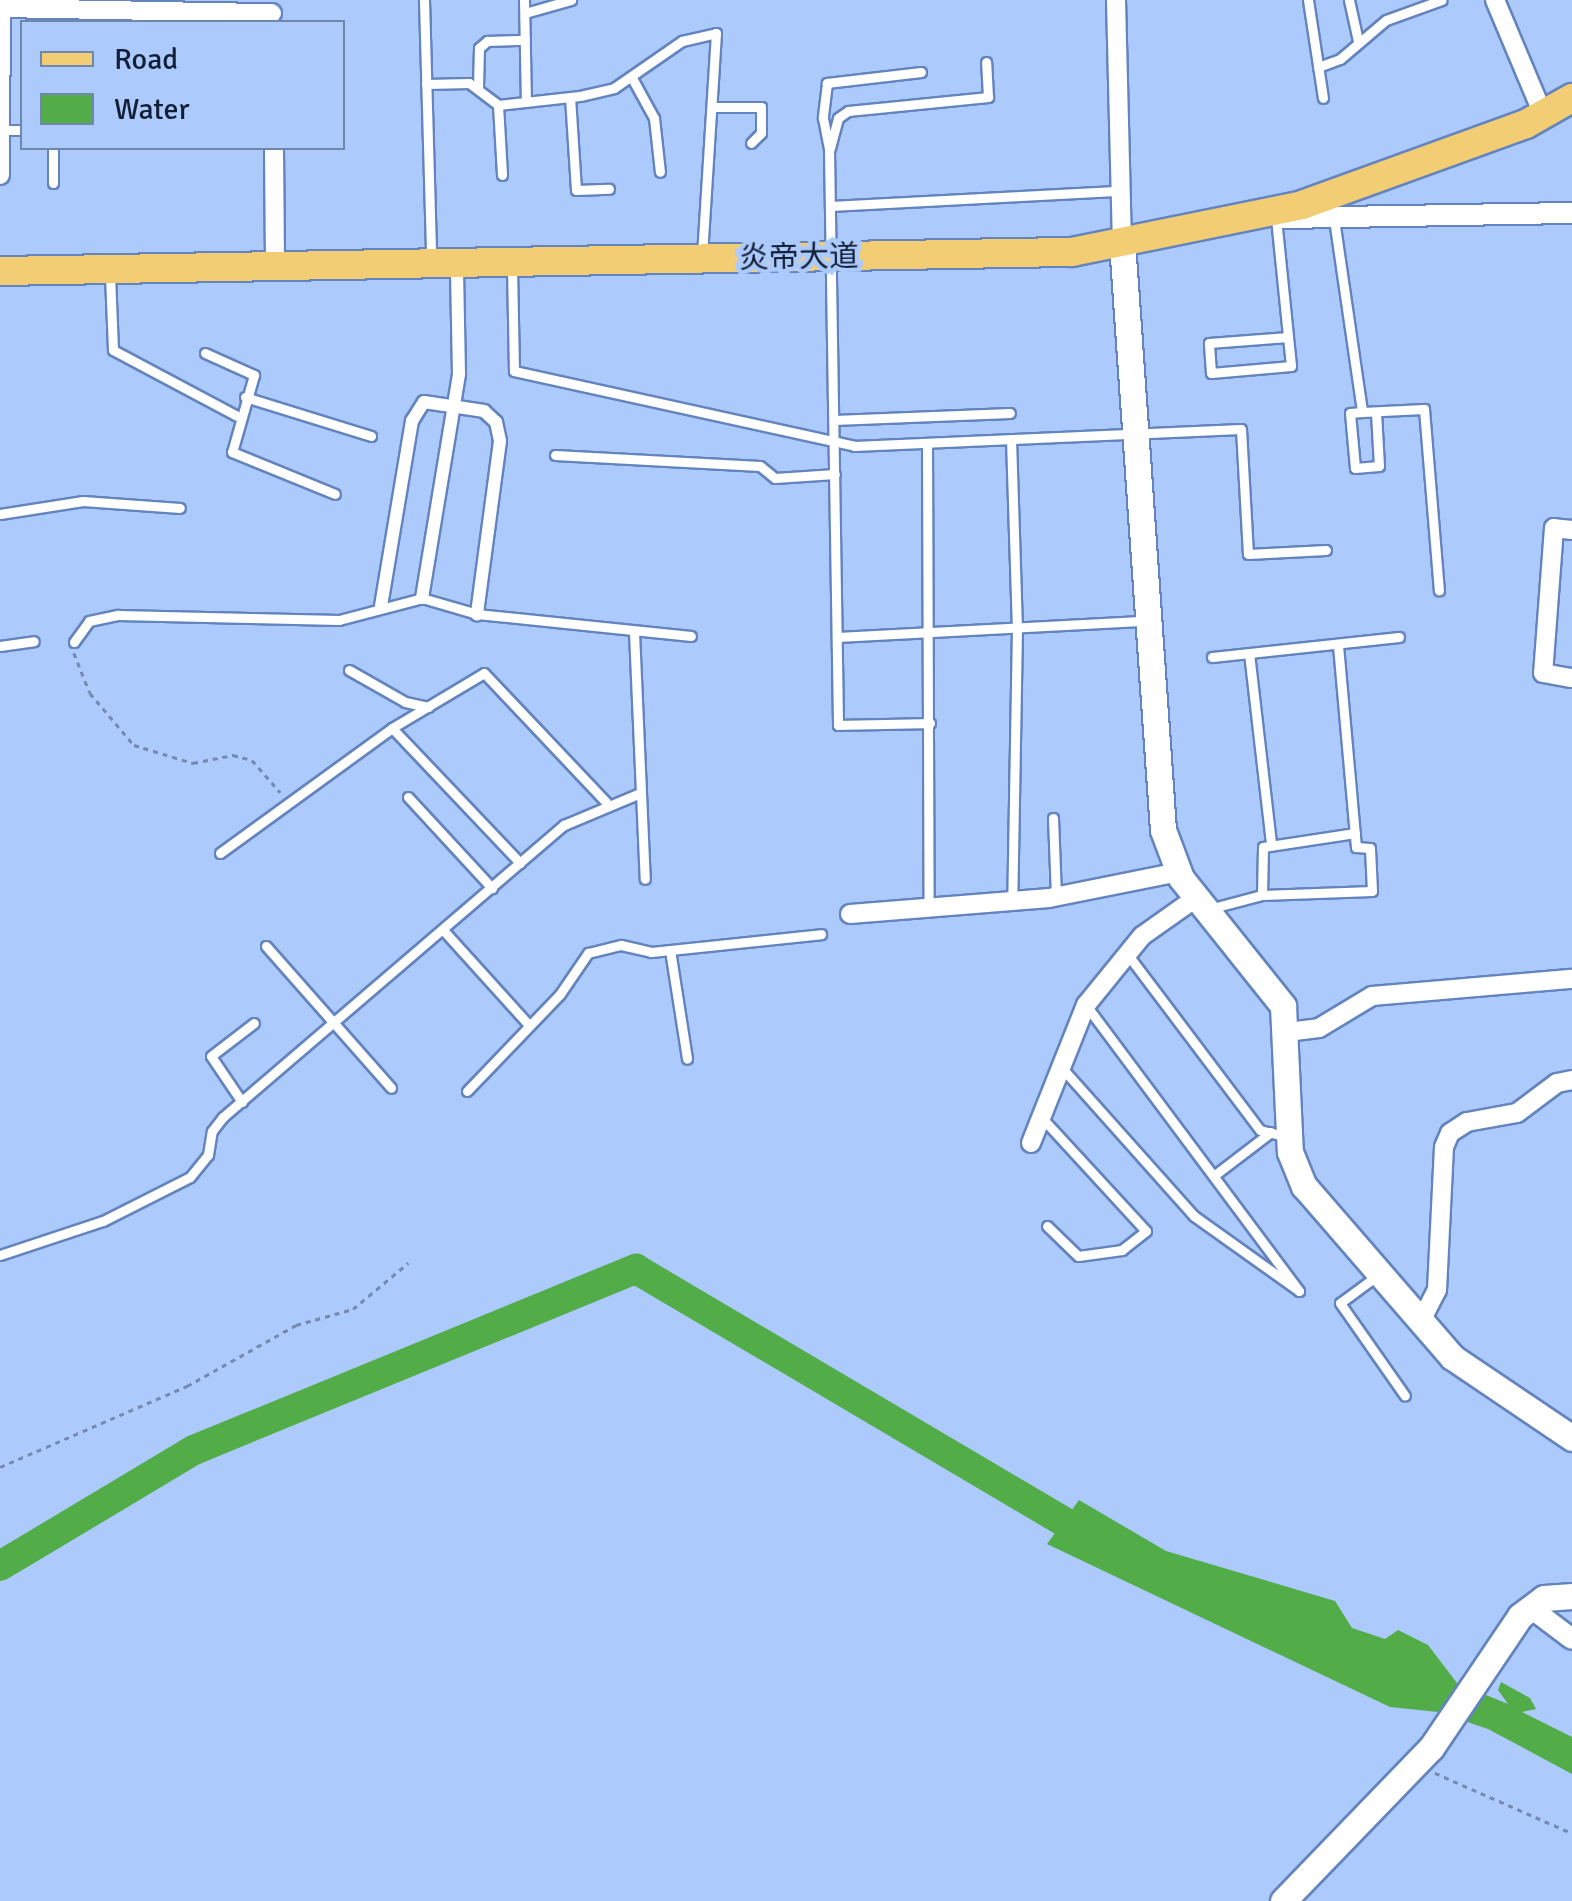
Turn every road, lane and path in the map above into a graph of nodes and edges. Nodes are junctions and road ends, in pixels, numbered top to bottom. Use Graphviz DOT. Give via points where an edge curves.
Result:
graph roads {
  1 [pos="1,0"];
  2 [pos="424,0"];
  3 [pos="524,0"];
  4 [pos="570,0"];
  5 [pos="1116,0"];
  6 [pos="1308,0"];
  7 [pos="1348,0"];
  8 [pos="1442,0"];
  9 [pos="1495,0"];
  10 [pos="224,6"];
  11 [pos="1,8"];
  12 [pos="272,12"];
  13 [pos="525,13"];
  14 [pos="78,16"];
  15 [pos="133,16"];
  16 [pos="171,17"];
  17 [pos="525,40"];
  18 [pos="1358,41"];
  19 [pos="986,62"];
  20 [pos="1318,67"];
  21 [pos="921,72"];
  22 [pos="632,78"];
  23 [pos="426,84"];
  24 [pos="478,88"];
  25 [pos="570,97"];
  26 [pos="1323,98"];
  27 [pos="1572,98"];
  28 [pos="0,102"];
  29 [pos="526,102"];
  30 [pos="498,105"];
  31 [pos="716,108"];
  32 [pos="1543,114"];
  33 [pos="0,130"];
  34 [pos="751,143"];
  35 [pos="53,150"];
  36 [pos="274,150"];
  37 [pos="829,150"];
  38 [pos="660,172"];
  39 [pos="0,175"];
  40 [pos="502,175"];
  41 [pos="53,184"];
  42 [pos="608,189"];
  43 [pos="1121,191"];
  44 [pos="830,206"];
  45 [pos="1572,213"];
  46 [pos="1334,216"];
  47 [pos="1276,218"];
  48 [pos="1232,219"];
  49 [pos="1122,242"];
  50 [pos="830,258"];
  51 [pos="702,260"];
  52 [pos="512,264"];
  53 [pos="444,266"];
  54 [pos="110,270"];
  55 [pos="275,270"];
  56 [pos="0,271"];
  57 [pos="1288,337"];
  58 [pos="206,353"];
  59 [pos="245,397"];
  60 [pos="454,406"];
  61 [pos="1010,412"];
  62 [pos="1362,412"];
  63 [pos="1376,412"];
  64 [pos="238,416"];
  65 [pos="834,420"];
  66 [pos="1134,434"];
  67 [pos="371,436"];
  68 [pos="835,440"];
  69 [pos="1011,440"];
  70 [pos="928,443"];
  71 [pos="555,455"];
  72 [pos="835,474"];
  73 [pos="335,494"];
  74 [pos="180,508"];
  75 [pos="0,514"];
  76 [pos="1572,530"];
  77 [pos="1326,550"];
  78 [pos="1438,590"];
  79 [pos="422,598"];
  80 [pos="380,606"];
  81 [pos="477,614"];
  82 [pos="1146,621"];
  83 [pos="1017,628"];
  84 [pos="634,632"];
  85 [pos="931,632"];
  86 [pos="692,636"];
  87 [pos="837,637"];
  88 [pos="1399,637"];
  89 [pos="34,642"];
  90 [pos="74,642"];
  91 [pos="1338,644"];
  92 [pos="0,646"];
  93 [pos="1249,653"];
  94 [pos="1212,657"];
  95 [pos="349,670"];
  96 [pos="1572,678"];
  97 [pos="428,707"];
  98 [pos="930,723"];
  99 [pos="392,728"];
  100 [pos="640,794"];
  101 [pos="408,797"];
  102 [pos="606,802"];
  103 [pos="289,803"];
  104 [pos="1053,818"];
  105 [pos="1354,833"];
  106 [pos="1271,843"];
  107 [pos="220,853"];
  108 [pos="520,864"];
  109 [pos="1179,872"];
  110 [pos="645,879"];
  111 [pos="492,888"];
  112 [pos="1262,895"];
  113 [pos="1056,897"];
  114 [pos="1012,901"];
  115 [pos="1202,903"];
  116 [pos="929,908"];
  117 [pos="850,914"];
  118 [pos="444,931"];
  119 [pos="821,934"];
  120 [pos="266,946"];
  121 [pos="670,950"];
  122 [pos="1126,952"];
  123 [pos="1572,979"];
  124 [pos="1086,1005"];
  125 [pos="254,1023"];
  126 [pos="334,1024"];
  127 [pos="529,1025"];
  128 [pos="1287,1032"];
  129 [pos="687,1059"];
  130 [pos="1060,1066"];
  131 [pos="1572,1080"];
  132 [pos="391,1088"];
  133 [pos="468,1090"];
  134 [pos="242,1102"];
  135 [pos="1041,1117"];
  136 [pos="1280,1135"];
  137 [pos="1030,1144"];
  138 [pos="1216,1174"];
  139 [pos="1047,1226"];
  140 [pos="0,1255"];
  141 [pos="408,1262"];
  142 [pos="1378,1275"];
  143 [pos="1421,1320"];
  144 [pos="1405,1396"];
  145 [pos="1572,1438"];
  146 [pos="0,1467"];
  147 [pos="1572,1596"];
  148 [pos="1532,1608"];
  149 [pos="1572,1640"];
  150 [pos="1423,1756"];
  151 [pos="1572,1834"];
  152 [pos="1283,1901"];
  1 -- 11 [label="street"];
  2 -- 23 [label="lane"];
  3 -- 13 [label="lane"];
  4 -- 13 [label="lane"];
  5 -- 43 [label="street"];
  6 -- 20 [label="lane"];
  7 -- 18 [label="lane"];
  8 -- 18 [label="lane" via="1386,20"];
  9 -- 32 [label="street"];
  10 -- 12 [label="street"];
  10 -- 16 [label="street"];
  11 -- 14 [label="street"];
  11 -- 28 [label="street"];
  13 -- 17 [label="lane"];
  14 -- 15 [label="street"];
  15 -- 16 [label="street"];
  17 -- 24 [label="lane" via="487,41 479,48"];
  17 -- 29 [label="lane"];
  18 -- 20 [label="lane" via="1340,59"];
  19 -- 37 [label="lane" via="988,97 848,111 838,118"];
  20 -- 26 [label="lane"];
  21 -- 37 [label="lane" via="828,83 822,118"];
  22 -- 25 [label="lane"];
  22 -- 31 [label="lane" via="666,50 716,34"];
  22 -- 38 [label="lane" via="654,118"];
  23 -- 24 [label="lane"];
  23 -- 53 [label="lane"];
  24 -- 30 [label="lane"];
  25 -- 29 [label="lane"];
  25 -- 42 [label="lane" via="576,190"];
  27 -- 32 [label="main road, 炎帝大道"];
  28 -- 33 [label="street"];
  29 -- 30 [label="lane"];
  30 -- 40 [label="lane"];
  31 -- 34 [label="lane" via="762,107 760,133"];
  31 -- 51 [label="lane"];
  32 -- 48 [label="main road, 炎帝大道" via="1302,205"];
  33 -- 39 [label="street"];
  35 -- 41 [label="lane"];
  36 -- 55 [label="street"];
  37 -- 44 [label="lane"];
  43 -- 44 [label="lane"];
  43 -- 49 [label="street"];
  44 -- 50 [label="lane"];
  45 -- 46 [label="street"];
  46 -- 47 [label="street"];
  46 -- 62 [label="lane"];
  47 -- 48 [label="street"];
  47 -- 57 [label="lane"];
  48 -- 49 [label="main road, 炎帝大道"];
  49 -- 50 [label="main road, 炎帝大道" via="1072,252"];
  49 -- 66 [label="main road"];
  50 -- 51 [label="main road, 炎帝大道"];
  50 -- 65 [label="lane"];
  51 -- 52 [label="main road, 炎帝大道"];
  52 -- 53 [label="main road, 炎帝大道"];
  52 -- 68 [label="lane" via="514,372"];
  53 -- 55 [label="main road, 炎帝大道"];
  53 -- 60 [label="street"];
  54 -- 55 [label="main road, 炎帝大道"];
  54 -- 56 [label="main road, 炎帝大道"];
  54 -- 64 [label="lane" via="113,350"];
  57 -- 57 [label="lane" via="1291,366 1211,373 1209,343"];
  58 -- 59 [label="lane" via="254,375"];
  59 -- 64 [label="lane"];
  59 -- 67 [label="lane"];
  60 -- 79 [label="street"];
  60 -- 80 [label="street" via="416,406"];
  60 -- 81 [label="street" via="484,411 500,441"];
  61 -- 65 [label="lane"];
  62 -- 63 [label="lane"];
  62 -- 63 [label="lane" via="1350,413 1355,468 1379,466"];
  63 -- 78 [label="lane" via="1424,409"];
  64 -- 73 [label="lane" via="232,452"];
  65 -- 68 [label="lane"];
  66 -- 69 [label="lane"];
  66 -- 77 [label="lane" via="1241,429 1248,554"];
  66 -- 82 [label="main road"];
  68 -- 70 [label="lane" via="854,446"];
  68 -- 72 [label="lane"];
  69 -- 70 [label="lane"];
  69 -- 83 [label="lane"];
  70 -- 85 [label="lane"];
  71 -- 72 [label="lane" via="760,466 775,478"];
  72 -- 87 [label="lane"];
  74 -- 75 [label="lane" via="84,501"];
  76 -- 96 [label="street" via="1554,528 1542,673"];
  79 -- 80 [label="lane"];
  79 -- 81 [label="lane"];
  80 -- 90 [label="lane" via="339,620 118,615 88,621"];
  81 -- 84 [label="lane"];
  82 -- 83 [label="lane"];
  82 -- 109 [label="main road" via="1163,830"];
  83 -- 85 [label="lane"];
  83 -- 114 [label="lane"];
  84 -- 86 [label="lane"];
  84 -- 100 [label="lane"];
  85 -- 87 [label="lane"];
  85 -- 98 [label="lane"];
  87 -- 98 [label="lane" via="838,725"];
  88 -- 91 [label="lane"];
  89 -- 92 [label="lane"];
  90 -- 103 [label="path" via="74,661 90,693 134,745 194,763 234,755 252,760"];
  91 -- 93 [label="lane"];
  91 -- 105 [label="lane"];
  93 -- 94 [label="lane"];
  93 -- 106 [label="lane"];
  95 -- 97 [label="lane" via="405,702"];
  97 -- 99 [label="lane"];
  97 -- 102 [label="lane" via="484,673"];
  98 -- 116 [label="lane"];
  99 -- 103 [label="lane"];
  99 -- 108 [label="lane"];
  100 -- 102 [label="lane"];
  100 -- 110 [label="lane"];
  101 -- 111 [label="lane"];
  102 -- 108 [label="lane" via="564,824"];
  103 -- 107 [label="lane"];
  104 -- 113 [label="lane"];
  105 -- 106 [label="lane"];
  105 -- 112 [label="lane" via="1356,847 1370,848 1372,891"];
  106 -- 112 [label="lane" via="1263,847"];
  108 -- 111 [label="lane"];
  109 -- 113 [label="street"];
  109 -- 115 [label="main road"];
  111 -- 118 [label="lane"];
  112 -- 115 [label="lane"];
  113 -- 114 [label="street"];
  114 -- 116 [label="street"];
  115 -- 122 [label="street"];
  115 -- 128 [label="main road" via="1283,1006"];
  116 -- 117 [label="street"];
  118 -- 126 [label="lane"];
  118 -- 127 [label="lane"];
  119 -- 121 [label="lane"];
  120 -- 126 [label="lane"];
  121 -- 127 [label="lane" via="622,945 588,952"];
  121 -- 129 [label="lane"];
  122 -- 124 [label="street"];
  122 -- 136 [label="lane" via="1260,1130"];
  123 -- 128 [label="street" via="1372,996 1319,1028"];
  124 -- 130 [label="street"];
  124 -- 138 [label="lane"];
  125 -- 134 [label="lane" via="210,1056"];
  126 -- 132 [label="lane"];
  126 -- 134 [label="lane"];
  127 -- 133 [label="lane"];
  128 -- 136 [label="main road"];
  130 -- 135 [label="street"];
  130 -- 138 [label="lane" via="1194,1216 1299,1291"];
  131 -- 143 [label="street" via="1517,1113 1466,1122 1450,1133 1437,1290"];
  134 -- 140 [label="lane" via="212,1132 208,1155 166,1194"];
  135 -- 137 [label="street"];
  135 -- 139 [label="lane" via="1146,1231 1122,1250 1078,1256"];
  136 -- 138 [label="lane"];
  136 -- 142 [label="main road" via="1304,1186"];
  141 -- 146 [label="path" via="353,1309 296,1325 187,1386"];
  142 -- 143 [label="main road"];
  142 -- 144 [label="lane" via="1340,1303"];
  143 -- 145 [label="main road" via="1452,1357"];
  147 -- 148 [label="main road" via="1544,1598"];
  148 -- 149 [label="street"];
  148 -- 150 [label="main road"];
  150 -- 151 [label="path"];
  150 -- 152 [label="main road"];
}
